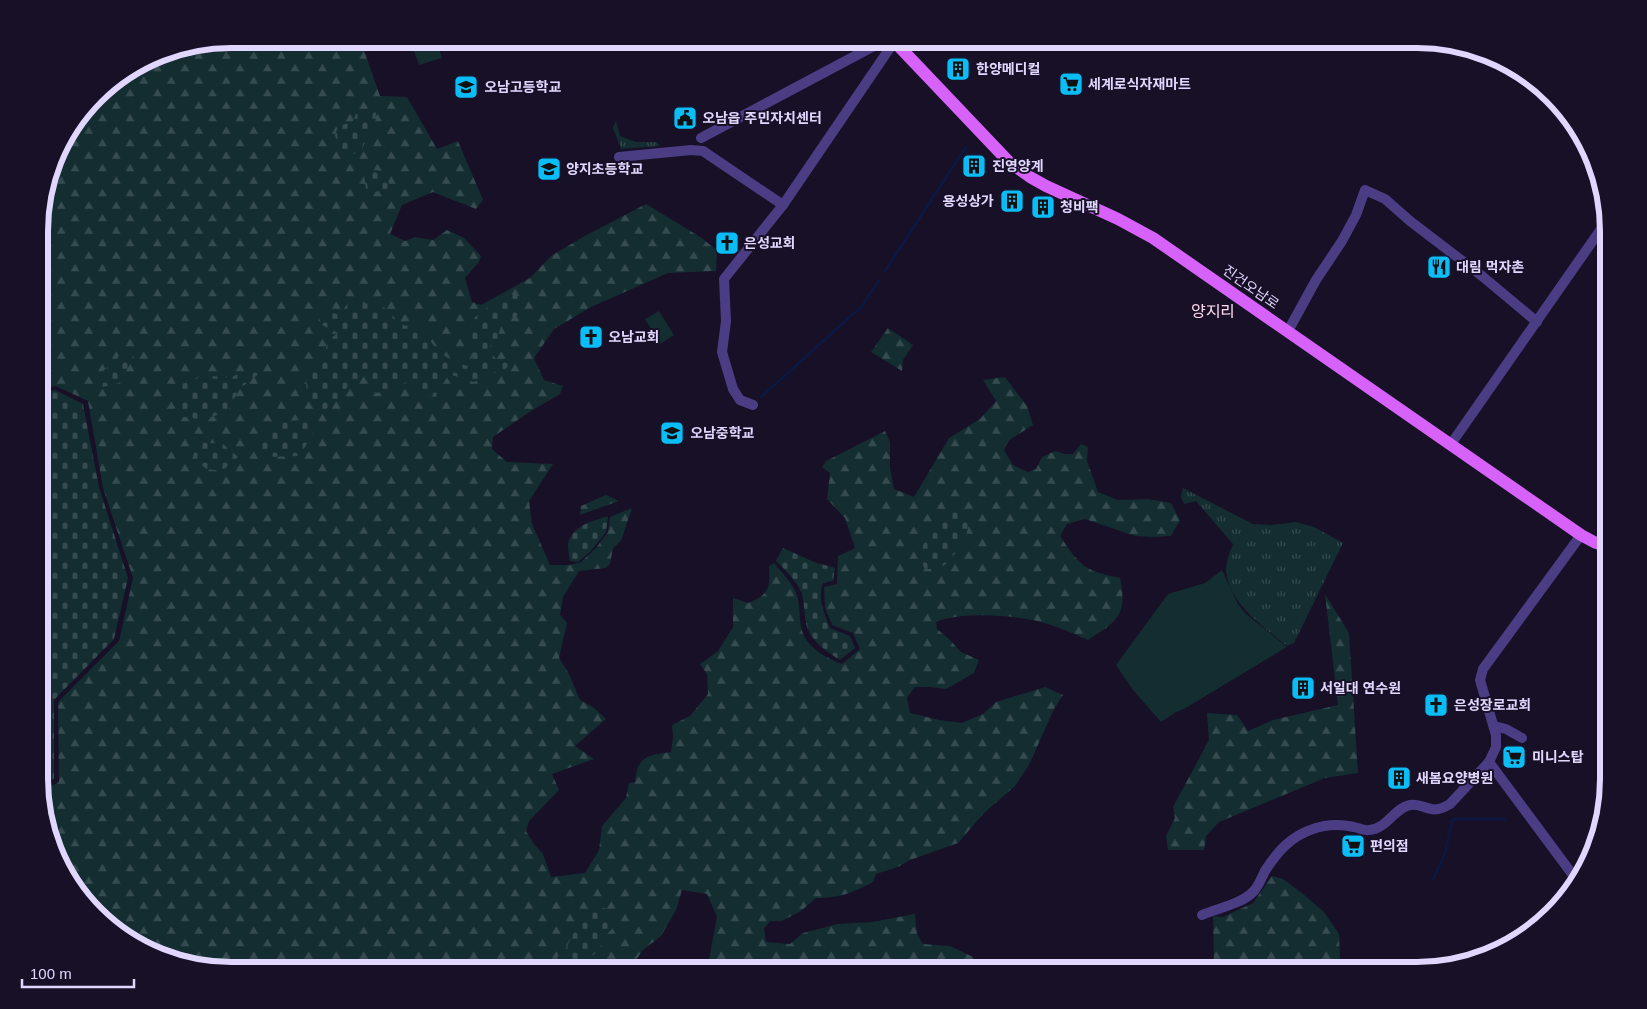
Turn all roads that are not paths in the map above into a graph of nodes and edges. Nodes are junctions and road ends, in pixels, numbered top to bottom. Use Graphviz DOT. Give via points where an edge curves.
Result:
graph roads {
  1 [pos="875,48"];
  2 [pos="886,48"];
  3 [pos="899,48"];
  4 [pos="701,138"];
  5 [pos="620,157"];
  6 [pos="783,205"];
  7 [pos="1600,230"];
  8 [pos="1537,322"];
  9 [pos="1288,331"];
  10 [pos="753,405"];
  11 [pos="1451,444"];
  12 [pos="1582,534"];
  13 [pos="1600,544"];
  14 [pos="1494,726"];
  15 [pos="1522,738"];
  16 [pos="1489,762"];
  17 [pos="1572,874"];
  18 [pos="1202,915"];
  1 -- 4 [label="street"];
  2 -- 6 [label="street"];
  3 -- 9 [label="main road, 진건오남로" via="1015,166 1046,186 1153,238"];
  5 -- 6 [label="street" via="703,151"];
  6 -- 10 [label="street" via="724,278 726,321 722,352 733,389 740,400"];
  7 -- 8 [label="street"];
  8 -- 9 [label="street" via="1385,199 1365,190 1342,241"];
  8 -- 11 [label="street"];
  9 -- 11 [label="main road, 진건오남로"];
  11 -- 12 [label="main road, 진건오남로"];
  12 -- 13 [label="main road, 진건오남로"];
  12 -- 14 [label="street" via="1483,669 1480,680"];
  14 -- 15 [label="street"];
  14 -- 16 [label="street" via="1496,747"];
  16 -- 17 [label="street"];
  16 -- 18 [label="street" via="1443,808 1409,805 1385,825 1369,830 1330,825 1297,836 1272,859 1254,890 1244,898"];
}
